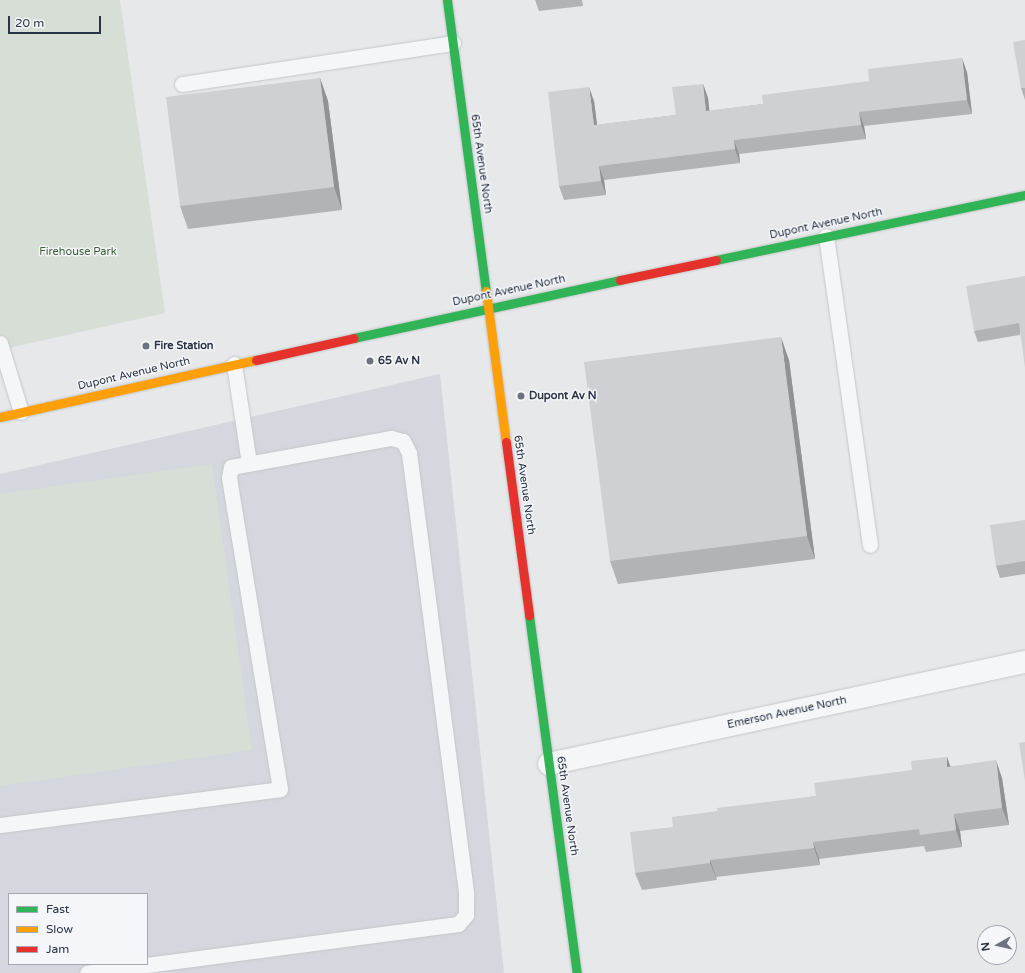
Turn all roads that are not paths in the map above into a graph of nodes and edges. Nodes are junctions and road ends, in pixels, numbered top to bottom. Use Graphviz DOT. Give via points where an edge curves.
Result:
graph roads {
  1 [pos="447,0"];
  2 [pos="453,43"];
  3 [pos="182,84"];
  4 [pos="1025,195"];
  5 [pos="826,236"];
  6 [pos="489,308"];
  7 [pos="0,343"];
  8 [pos="234,364"];
  9 [pos="21,412"];
  10 [pos="0,417"];
  11 [pos="249,463"];
  12 [pos="870,545"];
  13 [pos="1025,662"];
  14 [pos="549,764"];
  15 [pos="0,825"];
  16 [pos="148,965"];
  17 [pos="148,965"];
  18 [pos="87,973"];
  19 [pos="577,973"];
  1 -- 2 [label="street, 65th Avenue North"];
  2 -- 3 [label="lane"];
  2 -- 6 [label="street, 65th Avenue North"];
  4 -- 5 [label="street, Dupont Avenue North"];
  5 -- 6 [label="street, Dupont Avenue North"];
  5 -- 12 [label="lane"];
  6 -- 8 [label="street, Dupont Avenue North"];
  6 -- 14 [label="street, 65th Avenue North"];
  7 -- 9 [label="lane"];
  8 -- 9 [label="street, Dupont Avenue North"];
  8 -- 11 [label="lane"];
  9 -- 10 [label="street, Dupont Avenue North"];
  11 -- 15 [label="lane" via="232,467 229,478 280,789"];
  11 -- 17 [label="lane" via="390,438 403,441 406,447 409,454 466,894 466,915 458,924"];
  13 -- 14 [label="street, Emerson Avenue North"];
  14 -- 19 [label="street, 65th Avenue North"];
  16 -- 18 [label="lane"];
}
